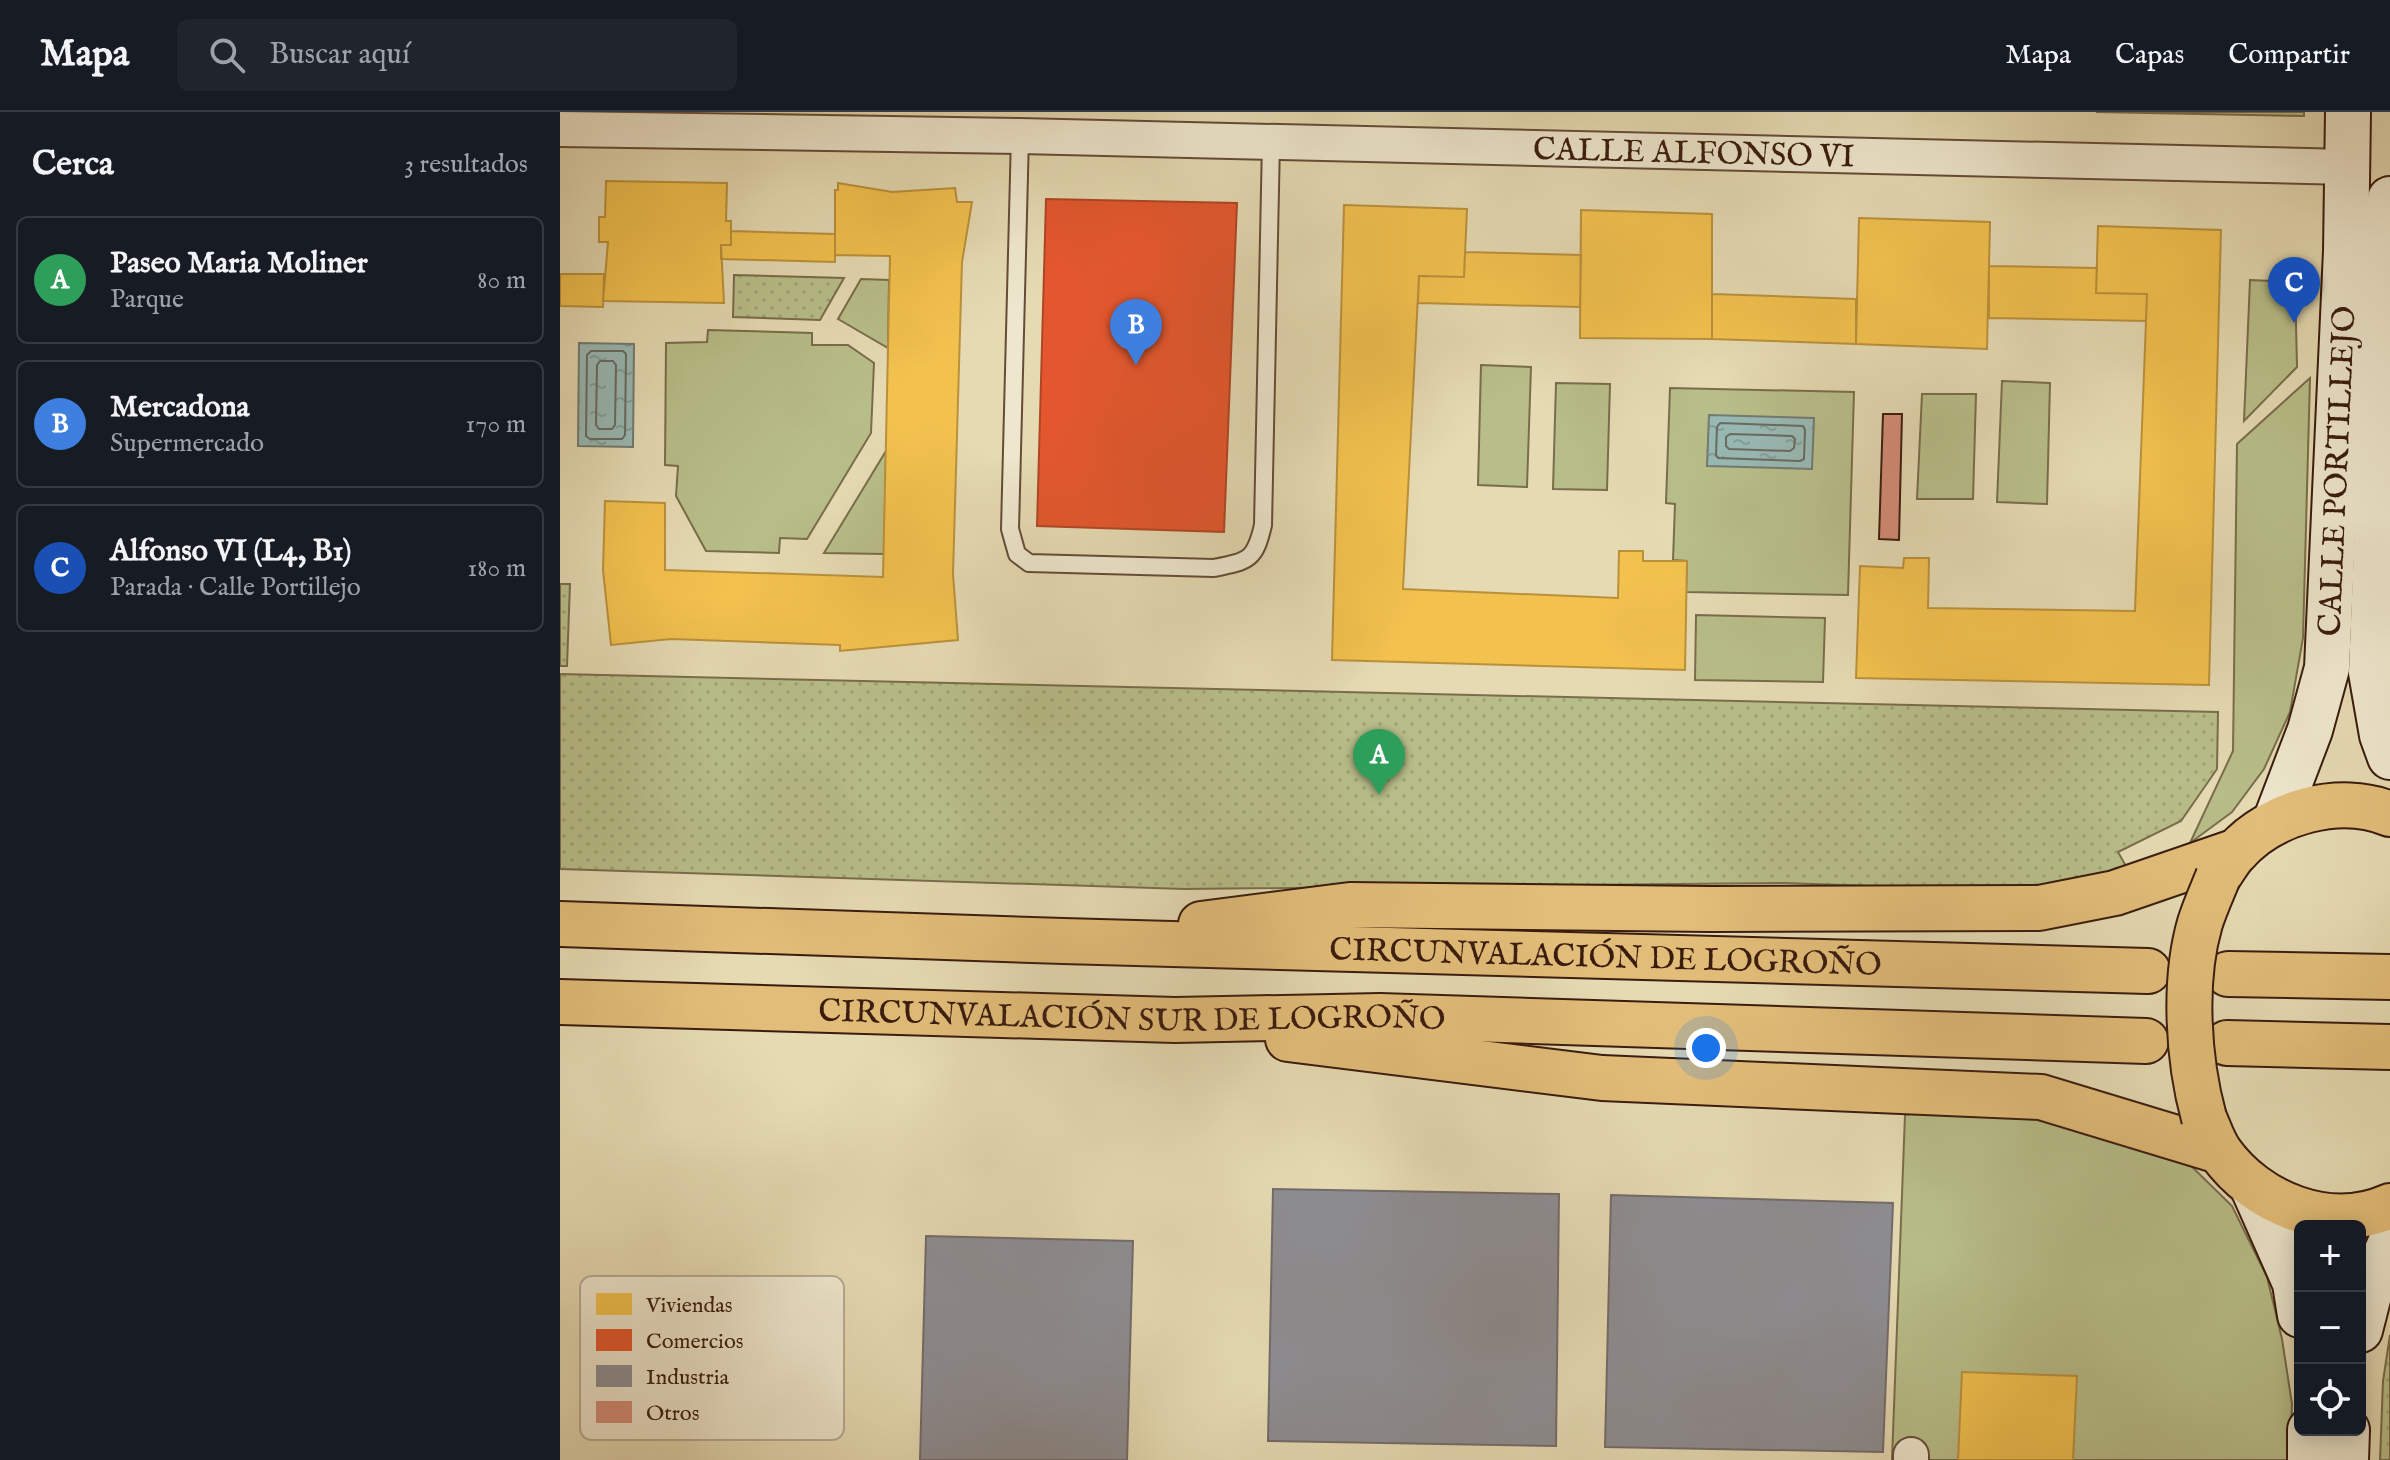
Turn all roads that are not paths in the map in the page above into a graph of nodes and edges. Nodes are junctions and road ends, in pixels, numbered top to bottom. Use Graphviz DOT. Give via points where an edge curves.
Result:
graph roads {
  1 [pos="2348,112"];
  2 [pos="560,129"];
  3 [pos="1020,136"];
  4 [pos="1271,142"];
  5 [pos="2348,167"];
  6 [pos="2390,199"];
  7 [pos="2390,757"];
  8 [pos="2390,814"];
  9 [pos="2275,822"];
  10 [pos="2228,864"];
  11 [pos="560,924"];
  12 [pos="1063,941"];
  13 [pos="2148,971"];
  14 [pos="2228,974"];
  15 [pos="2390,977"];
  16 [pos="560,1002"];
  17 [pos="1175,1020"];
  18 [pos="1702,1025"];
  19 [pos="2146,1041"];
  20 [pos="2227,1043"];
  21 [pos="2390,1047"];
  22 [pos="2211,1134"];
  23 [pos="2253,1188"];
  24 [pos="2390,1206"];
  25 [pos="2390,1244"];
  26 [pos="2296,1292"];
  27 [pos="2366,1307"];
  28 [pos="2310,1436"];
  29 [pos="2347,1436"];
  30 [pos="2310,1460"];
  31 [pos="2346,1460"];
  1 -- 5 [label="main road, CALLE PORTILLEJO"];
  2 -- 3 [label="street, CALLE ALFONSO VI"];
  3 -- 4 [label="street, CALLE ALFONSO VI"];
  3 -- 4 [label="lane" via="1010,529 1017,554 1029,563 1214,568 1240,563 1257,550 1263,525"];
  4 -- 5 [label="street, CALLE ALFONSO VI"];
  5 -- 9 [label="main road, CALLE PORTILLEJO" via="2327,668"];
  6 -- 7 [label="main road, CALLE PORTILLEJO" via="2371,672"];
  8 -- 9 [label="main road" via="2346,805 2309,809"];
  9 -- 10 [label="main road"];
  10 -- 12 [label="main road" via="2039,908 1350,905"];
  10 -- 22 [label="main road, bridge" via="2200,924 2192,972 2193,1060"];
  11 -- 12 [label="main road"];
  12 -- 13 [label="main road, CIRCUNVALACIÓN DE LOGROÑO"];
  14 -- 15 [label="main road"];
  16 -- 17 [label="main road, CIRCUNVALACIÓN SUR DE LOGROÑO"];
  17 -- 18 [label="main road, CIRCUNVALACIÓN SUR DE LOGROÑO" via="1380,1016"];
  17 -- 22 [label="main road" via="1316,1044 1602,1078 2041,1097"];
  18 -- 19 [label="main road, CIRCUNVALACIÓN DE LOGROÑO"];
  20 -- 21 [label="main road"];
  22 -- 23 [label="main road"];
  23 -- 24 [label="main road" via="2291,1209 2333,1217 2376,1213"];
  23 -- 26 [label="main road"];
  25 -- 27 [label="main road"];
  28 -- 30 [label="main road"];
  29 -- 31 [label="main road"];
}
